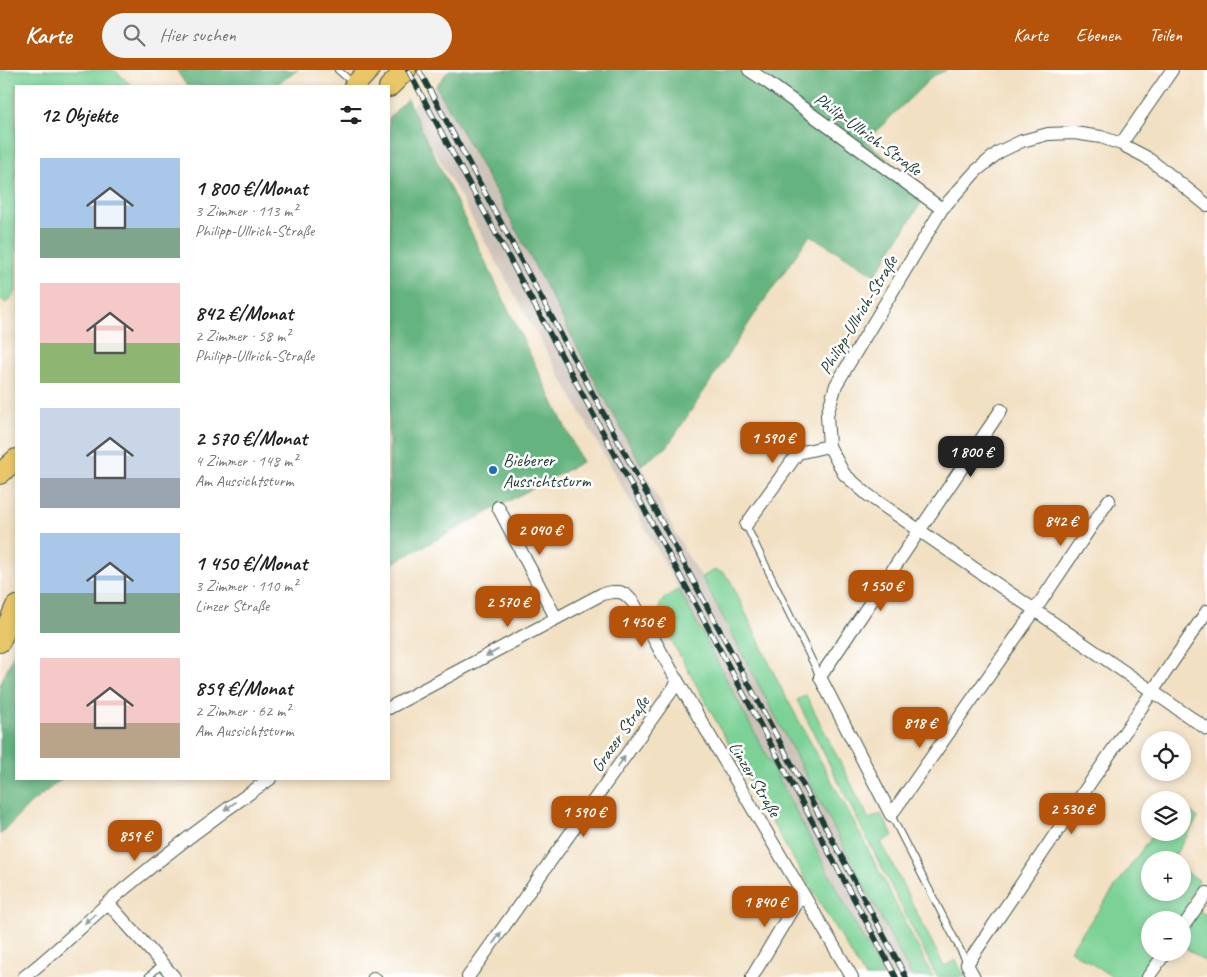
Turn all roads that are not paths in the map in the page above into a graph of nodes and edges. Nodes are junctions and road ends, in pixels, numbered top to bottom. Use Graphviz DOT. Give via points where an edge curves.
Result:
graph roads {
  1 [pos="338,70"];
  2 [pos="369,70"];
  3 [pos="406,70"];
  4 [pos="749,70"];
  5 [pos="1172,70"];
  6 [pos="353,85"];
  7 [pos="355,85"];
  8 [pos="390,86"];
  9 [pos="1122,144"];
  10 [pos="1207,206"];
  11 [pos="942,209"];
  12 [pos="1001,410"];
  13 [pos="829,446"];
  14 [pos="15,460"];
  15 [pos="0,474"];
  16 [pos="1110,500"];
  17 [pos="498,507"];
  18 [pos="746,525"];
  19 [pos="919,530"];
  20 [pos="15,608"];
  21 [pos="1035,610"];
  22 [pos="1207,611"];
  23 [pos="556,618"];
  24 [pos="0,642"];
  25 [pos="820,677"];
  26 [pos="678,682"];
  27 [pos="1153,692"];
  28 [pos="390,707"];
  29 [pos="1207,729"];
  30 [pos="269,780"];
  31 [pos="890,815"];
  32 [pos="802,893"];
  33 [pos="1207,893"];
  34 [pos="108,903"];
  35 [pos="1191,915"];
  36 [pos="1160,961"];
  37 [pos="162,964"];
  38 [pos="968,964"];
  39 [pos="24,977"];
  40 [pos="148,977"];
  41 [pos="174,977"];
  42 [pos="371,977"];
  43 [pos="378,977"];
  44 [pos="468,977"];
  45 [pos="752,977"];
  46 [pos="852,977"];
  47 [pos="974,977"];
  48 [pos="1148,977"];
  1 -- 6 [label="lane"];
  2 -- 7 [label="main road"];
  3 -- 8 [label="main road"];
  4 -- 11 [label="street, Philip-Ullrich-Straße"];
  5 -- 9 [label="street"];
  9 -- 10 [label="street, Philipp-Ullrich-Straße" via="1146,157"];
  9 -- 11 [label="street, Philipp-Ullrich-Straße" via="1074,133 1048,134 1022,141 999,152 976,171"];
  11 -- 13 [label="street, Philipp-Ullrich-Straße" via="836,385 827,415"];
  12 -- 19 [label="street"];
  13 -- 18 [label="street" via="798,453"];
  13 -- 19 [label="street, Philipp-Ullrich-Straße" via="844,474"];
  14 -- 15 [label="main road"];
  16 -- 21 [label="street"];
  17 -- 23 [label="street"];
  18 -- 25 [label="lane"];
  19 -- 21 [label="street, Philipp-Ullrich-Straße"];
  19 -- 25 [label="street"];
  20 -- 24 [label="main road"];
  21 -- 27 [label="street, Philipp-Ullrich-Straße"];
  21 -- 31 [label="street"];
  22 -- 27 [label="street"];
  23 -- 26 [label="street, Linzer Straße" via="602,594 620,592 635,606"];
  23 -- 28 [label="street, one-way"];
  25 -- 31 [label="street"];
  26 -- 32 [label="street, Linzer Straße"];
  44 -- 26 [label="street, Grazer Straße, one-way"];
  27 -- 29 [label="street, Philipp-Ullrich-Straße"];
  27 -- 38 [label="street"];
  30 -- 34 [label="street, one-way" via="184,840"];
  31 -- 38 [label="lane"];
  32 -- 45 [label="street"];
  32 -- 46 [label="street, Linzer Straße"];
  33 -- 35 [label="street"];
  34 -- 37 [label="street"];
  34 -- 39 [label="street, one-way"];
  36 -- 48 [label="street"];
  37 -- 40 [label="lane"];
  37 -- 41 [label="street"];
  38 -- 47 [label="street"];
  42 -- 43 [label="lane" via="374,974"];
}
